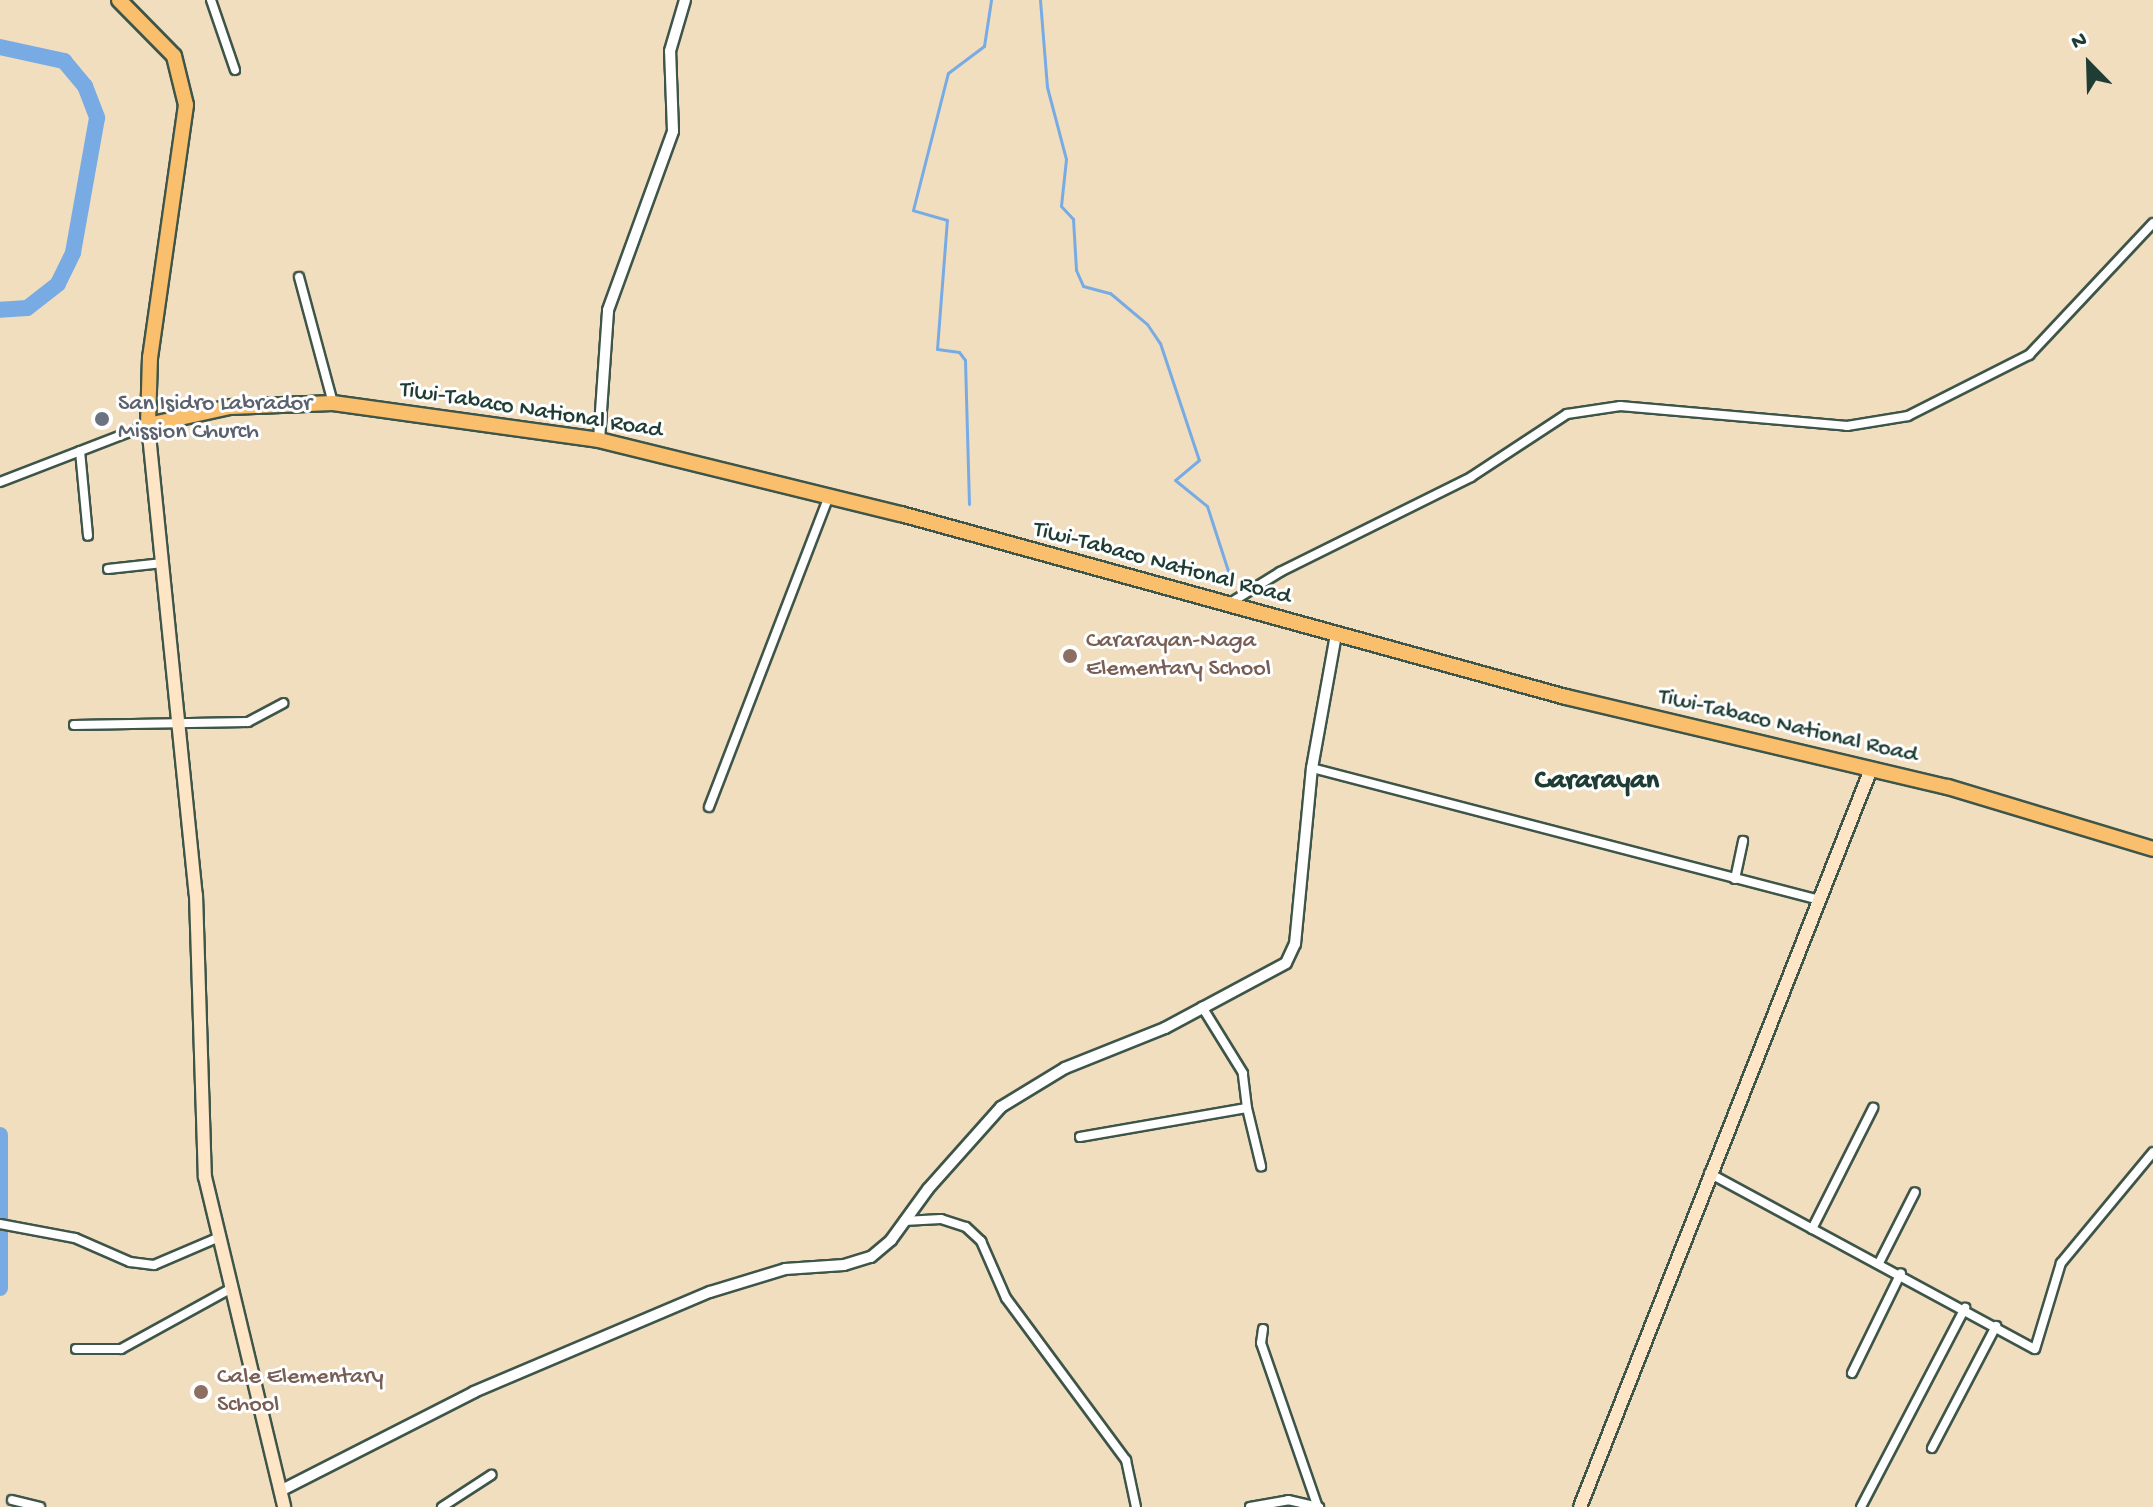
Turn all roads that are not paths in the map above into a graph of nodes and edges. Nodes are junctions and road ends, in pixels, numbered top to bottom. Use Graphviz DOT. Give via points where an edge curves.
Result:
graph roads {
  1 [pos="119,0"];
  2 [pos="211,0"];
  3 [pos="685,0"];
  4 [pos="235,70"];
  5 [pos="2153,223"];
  6 [pos="299,277"];
  7 [pos="333,403"];
  8 [pos="148,425"];
  9 [pos="599,440"];
  10 [pos="80,451"];
  11 [pos="0,482"];
  12 [pos="828,499"];
  13 [pos="88,536"];
  14 [pos="163,563"];
  15 [pos="108,569"];
  16 [pos="1228,604"];
  17 [pos="1336,635"];
  18 [pos="283,703"];
  19 [pos="178,720"];
  20 [pos="74,725"];
  21 [pos="1312,768"];
  22 [pos="1871,769"];
  23 [pos="709,807"];
  24 [pos="1743,841"];
  25 [pos="2153,849"];
  26 [pos="1735,879"];
  27 [pos="1816,899"];
  28 [pos="1202,1007"];
  29 [pos="1247,1108"];
  30 [pos="1873,1108"];
  31 [pos="1080,1137"];
  32 [pos="2153,1152"];
  33 [pos="1261,1166"];
  34 [pos="1709,1173"];
  35 [pos="1915,1192"];
  36 [pos="904,1221"];
  37 [pos="0,1224"];
  38 [pos="1812,1229"];
  39 [pos="217,1238"];
  40 [pos="1880,1261"];
  41 [pos="1901,1273"];
  42 [pos="232,1288"];
  43 [pos="1965,1308"];
  44 [pos="1996,1326"];
  45 [pos="1263,1329"];
  46 [pos="76,1349"];
  47 [pos="1852,1373"];
  48 [pos="1932,1448"];
  49 [pos="491,1475"];
  50 [pos="282,1490"];
  51 [pos="12,1500"];
  52 [pos="1318,1506"];
  53 [pos="40,1507"];
  54 [pos="284,1507"];
  55 [pos="442,1507"];
  56 [pos="1136,1507"];
  57 [pos="1250,1507"];
  58 [pos="1580,1507"];
  59 [pos="1861,1507"];
  1 -- 8 [label="main road" via="174,56 186,105 150,357"];
  2 -- 4 [label="street"];
  3 -- 9 [label="street" via="670,51 673,131 608,310"];
  5 -- 16 [label="street" via="2029,355 1908,416 1847,426 1620,406 1567,414 1471,477 1280,572"];
  6 -- 7 [label="street"];
  7 -- 8 [label="main road, Tiwi-Tabaco National Road" via="230,407"];
  7 -- 9 [label="main road, Tiwi-Tabaco National Road"];
  8 -- 10 [label="street"];
  8 -- 14 [label="main road"];
  9 -- 12 [label="main road, Tiwi-Tabaco National Road"];
  10 -- 11 [label="street"];
  10 -- 13 [label="street"];
  12 -- 16 [label="main road, Tiwi-Tabaco National Road"];
  12 -- 23 [label="street"];
  14 -- 15 [label="street"];
  14 -- 19 [label="main road"];
  16 -- 17 [label="main road, Tiwi-Tabaco National Road"];
  17 -- 21 [label="street"];
  17 -- 22 [label="main road, Tiwi-Tabaco National Road" via="1566,697"];
  18 -- 19 [label="street" via="248,722"];
  19 -- 20 [label="street"];
  19 -- 39 [label="main road" via="196,895 200,1130"];
  21 -- 26 [label="street"];
  21 -- 28 [label="street" via="1291,954 1286,963"];
  22 -- 25 [label="main road, Tiwi-Tabaco National Road"];
  22 -- 27 [label="main road"];
  24 -- 26 [label="street"];
  26 -- 27 [label="street"];
  27 -- 34 [label="main road"];
  28 -- 29 [label="street" via="1243,1073"];
  28 -- 36 [label="street" via="1065,1068 1001,1107"];
  29 -- 31 [label="street"];
  29 -- 33 [label="street"];
  30 -- 38 [label="street"];
  32 -- 44 [label="street" via="2061,1263 2035,1349"];
  34 -- 38 [label="street"];
  34 -- 58 [label="main road"];
  35 -- 40 [label="street"];
  36 -- 50 [label="street" via="871,1257 761,1275 710,1292 512,1375"];
  36 -- 56 [label="street" via="941,1219 966,1227 981,1241 1006,1298 1126,1460"];
  37 -- 39 [label="street" via="75,1238 130,1262 154,1265"];
  38 -- 40 [label="street"];
  39 -- 42 [label="main road"];
  40 -- 41 [label="street"];
  41 -- 43 [label="street"];
  41 -- 47 [label="street"];
  42 -- 46 [label="street" via="121,1349"];
  42 -- 50 [label="main road"];
  43 -- 44 [label="street"];
  43 -- 59 [label="street"];
  44 -- 48 [label="street"];
  45 -- 52 [label="street" via="1261,1343"];
  49 -- 55 [label="street"];
  50 -- 54 [label="main road"];
  51 -- 53 [label="street"];
  52 -- 57 [label="street" via="1288,1500"];
}
